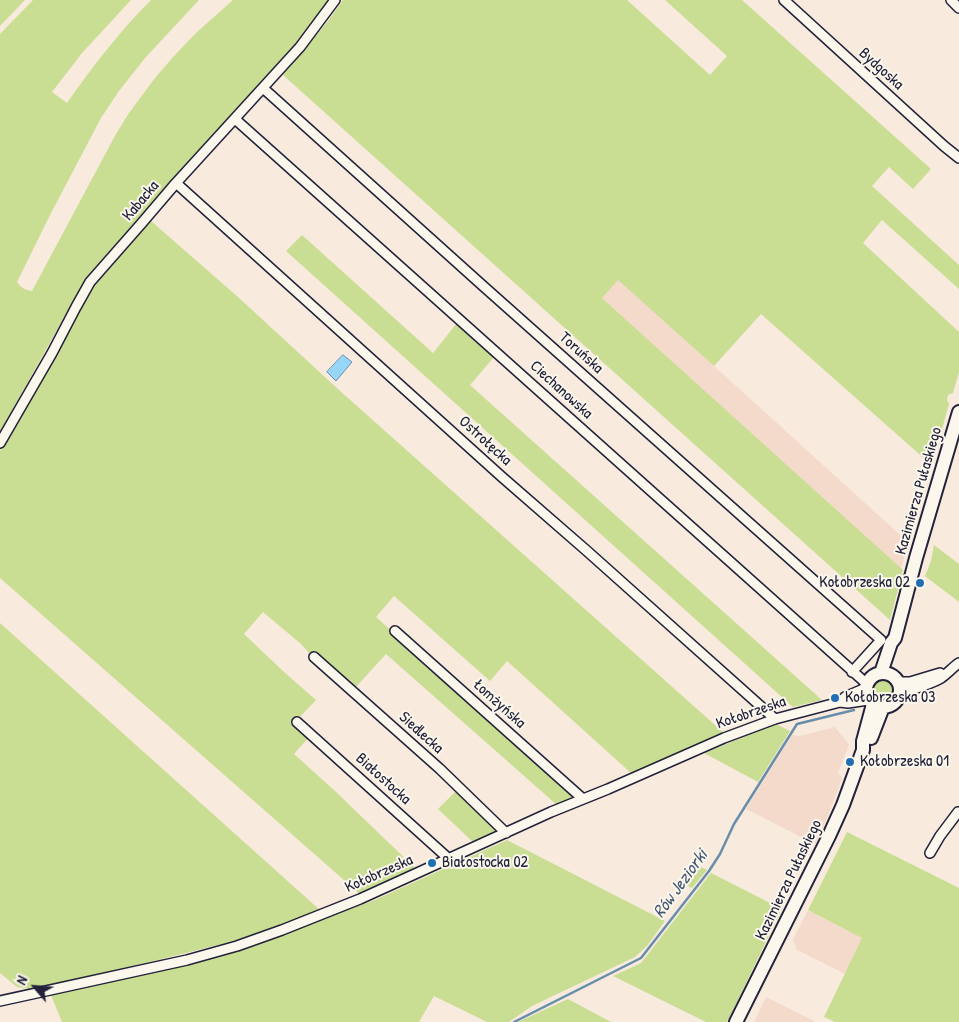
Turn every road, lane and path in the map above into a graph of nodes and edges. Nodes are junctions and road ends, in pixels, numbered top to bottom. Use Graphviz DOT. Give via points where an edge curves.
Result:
graph roads {
  1 [pos="335,0"];
  2 [pos="784,0"];
  3 [pos="951,0"];
  4 [pos="959,8"];
  5 [pos="263,88"];
  6 [pos="235,119"];
  7 [pos="959,158"];
  8 [pos="176,183"];
  9 [pos="959,412"];
  10 [pos="0,443"];
  11 [pos="395,631"];
  12 [pos="314,658"];
  13 [pos="959,662"];
  14 [pos="852,672"];
  15 [pos="892,681"];
  16 [pos="871,697"];
  17 [pos="775,719"];
  18 [pos="297,722"];
  19 [pos="583,799"];
  20 [pos="959,810"];
  21 [pos="506,833"];
  22 [pos="930,853"];
  23 [pos="449,859"];
  24 [pos="0,1001"];
  25 [pos="736,1022"];
  1 -- 5 [label="street, Kabacka" via="300,47"];
  2 -- 7 [label="street, Bydgoska"];
  3 -- 4 [label="street"];
  5 -- 6 [label="street, Kabacka"];
  5 -- 14 [label="street, Toruńska" via="881,640"];
  6 -- 8 [label="street, Kabacka"];
  6 -- 14 [label="street, Ciechanowska"];
  8 -- 10 [label="street, Kabacka" via="90,282"];
  8 -- 17 [label="street, Ostrołęcka"];
  9 -- 15 [label="main road, Kazimierza Pułaskiego" via="891,644"];
  11 -- 19 [label="street, Łomżyńska"];
  12 -- 21 [label="street, Siedlecka" via="440,769"];
  13 -- 15 [label="street" via="934,681"];
  14 -- 16 [label="street, Ciechanowska"];
  15 -- 16 [label="main road" via="872,676"];
  15 -- 16 [label="main road" via="896,701 893,704 889,706"];
  16 -- 17 [label="street, Kołobrzeska"];
  16 -- 25 [label="main road, Kazimierza Pułaskiego" via="863,750 843,805"];
  17 -- 19 [label="street, Kołobrzeska"];
  18 -- 23 [label="street, Białostocka"];
  19 -- 21 [label="street, Kołobrzeska"];
  20 -- 22 [label="street"];
  21 -- 23 [label="street, Kołobrzeska"];
  23 -- 24 [label="street, Kołobrzeska" via="360,899 237,946"];
}
